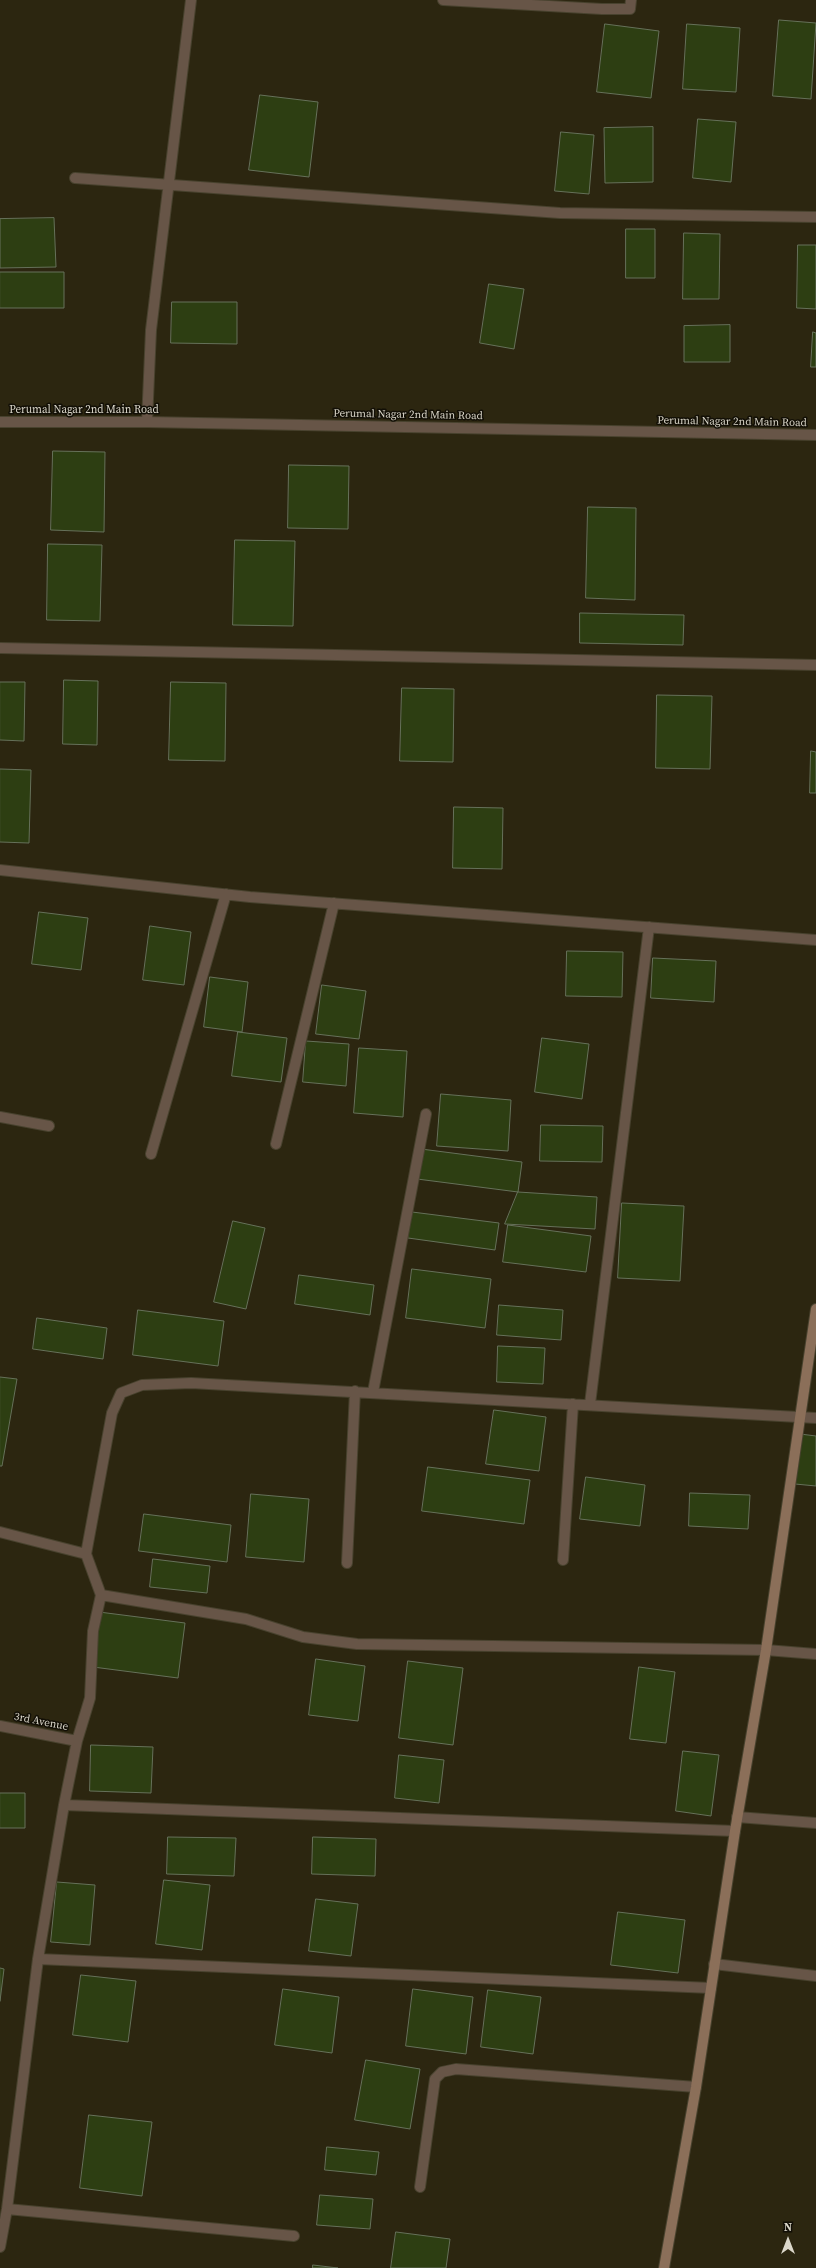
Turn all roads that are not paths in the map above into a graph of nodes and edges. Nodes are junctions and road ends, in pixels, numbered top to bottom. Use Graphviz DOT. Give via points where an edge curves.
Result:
graph roads {
  1 [pos="191,0"];
  2 [pos="442,0"];
  3 [pos="631,0"];
  4 [pos="75,178"];
  5 [pos="169,185"];
  6 [pos="816,217"];
  7 [pos="0,422"];
  8 [pos="147,422"];
  9 [pos="816,435"];
  10 [pos="0,648"];
  11 [pos="816,665"];
  12 [pos="0,870"];
  13 [pos="226,894"];
  14 [pos="334,903"];
  15 [pos="649,927"];
  16 [pos="816,940"];
  17 [pos="426,1114"];
  18 [pos="0,1117"];
  19 [pos="49,1126"];
  20 [pos="276,1144"];
  21 [pos="151,1154"];
  22 [pos="816,1309"];
  23 [pos="355,1391"];
  24 [pos="373,1392"];
  25 [pos="573,1404"];
  26 [pos="590,1404"];
  27 [pos="800,1417"];
  28 [pos="816,1418"];
  29 [pos="0,1532"];
  30 [pos="86,1554"];
  31 [pos="563,1560"];
  32 [pos="347,1563"];
  33 [pos="101,1595"];
  34 [pos="766,1650"];
  35 [pos="816,1654"];
  36 [pos="0,1726"];
  37 [pos="76,1741"];
  38 [pos="64,1805"];
  39 [pos="737,1817"];
  40 [pos="816,1823"];
  41 [pos="735,1830"];
  42 [pos="38,1960"];
  43 [pos="714,1964"];
  44 [pos="816,1976"];
  45 [pos="711,1988"];
  46 [pos="696,2087"];
  47 [pos="420,2187"];
  48 [pos="7,2209"];
  49 [pos="294,2236"];
  50 [pos="0,2247"];
  51 [pos="664,2268"];
  1 -- 5 [label="street"];
  2 -- 3 [label="street" via="602,9 630,9"];
  4 -- 5 [label="street"];
  5 -- 6 [label="street" via="560,213"];
  5 -- 8 [label="street" via="151,330"];
  7 -- 8 [label="street, Perumal Nagar 2nd Main Road"];
  8 -- 9 [label="street, Perumal Nagar 2nd Main Road"];
  10 -- 11 [label="street"];
  12 -- 13 [label="street"];
  13 -- 14 [label="street"];
  13 -- 21 [label="street"];
  14 -- 15 [label="street"];
  14 -- 20 [label="street"];
  15 -- 16 [label="street"];
  15 -- 26 [label="street"];
  17 -- 24 [label="street"];
  18 -- 19 [label="street"];
  22 -- 27 [label="street"];
  23 -- 24 [label="street"];
  23 -- 30 [label="street" via="191,1383 142,1385 121,1393 112,1413"];
  23 -- 32 [label="street"];
  24 -- 25 [label="street"];
  25 -- 26 [label="street"];
  25 -- 31 [label="street"];
  26 -- 27 [label="street"];
  27 -- 28 [label="street"];
  27 -- 34 [label="street"];
  29 -- 30 [label="street"];
  30 -- 33 [label="street"];
  33 -- 34 [label="street" via="246,1619 303,1637 357,1644"];
  33 -- 37 [label="street" via="93,1631 90,1698"];
  34 -- 35 [label="street"];
  34 -- 39 [label="street"];
  36 -- 37 [label="street, 3rd Avenue"];
  37 -- 38 [label="street"];
  38 -- 41 [label="street"];
  38 -- 42 [label="street"];
  39 -- 40 [label="street"];
  39 -- 41 [label="street"];
  41 -- 43 [label="street"];
  42 -- 45 [label="street"];
  42 -- 48 [label="street"];
  43 -- 44 [label="street"];
  43 -- 45 [label="street"];
  45 -- 46 [label="street"];
  46 -- 47 [label="street" via="456,2069 442,2072 435,2079"];
  46 -- 51 [label="street"];
  48 -- 49 [label="street"];
  48 -- 50 [label="street"];
}
